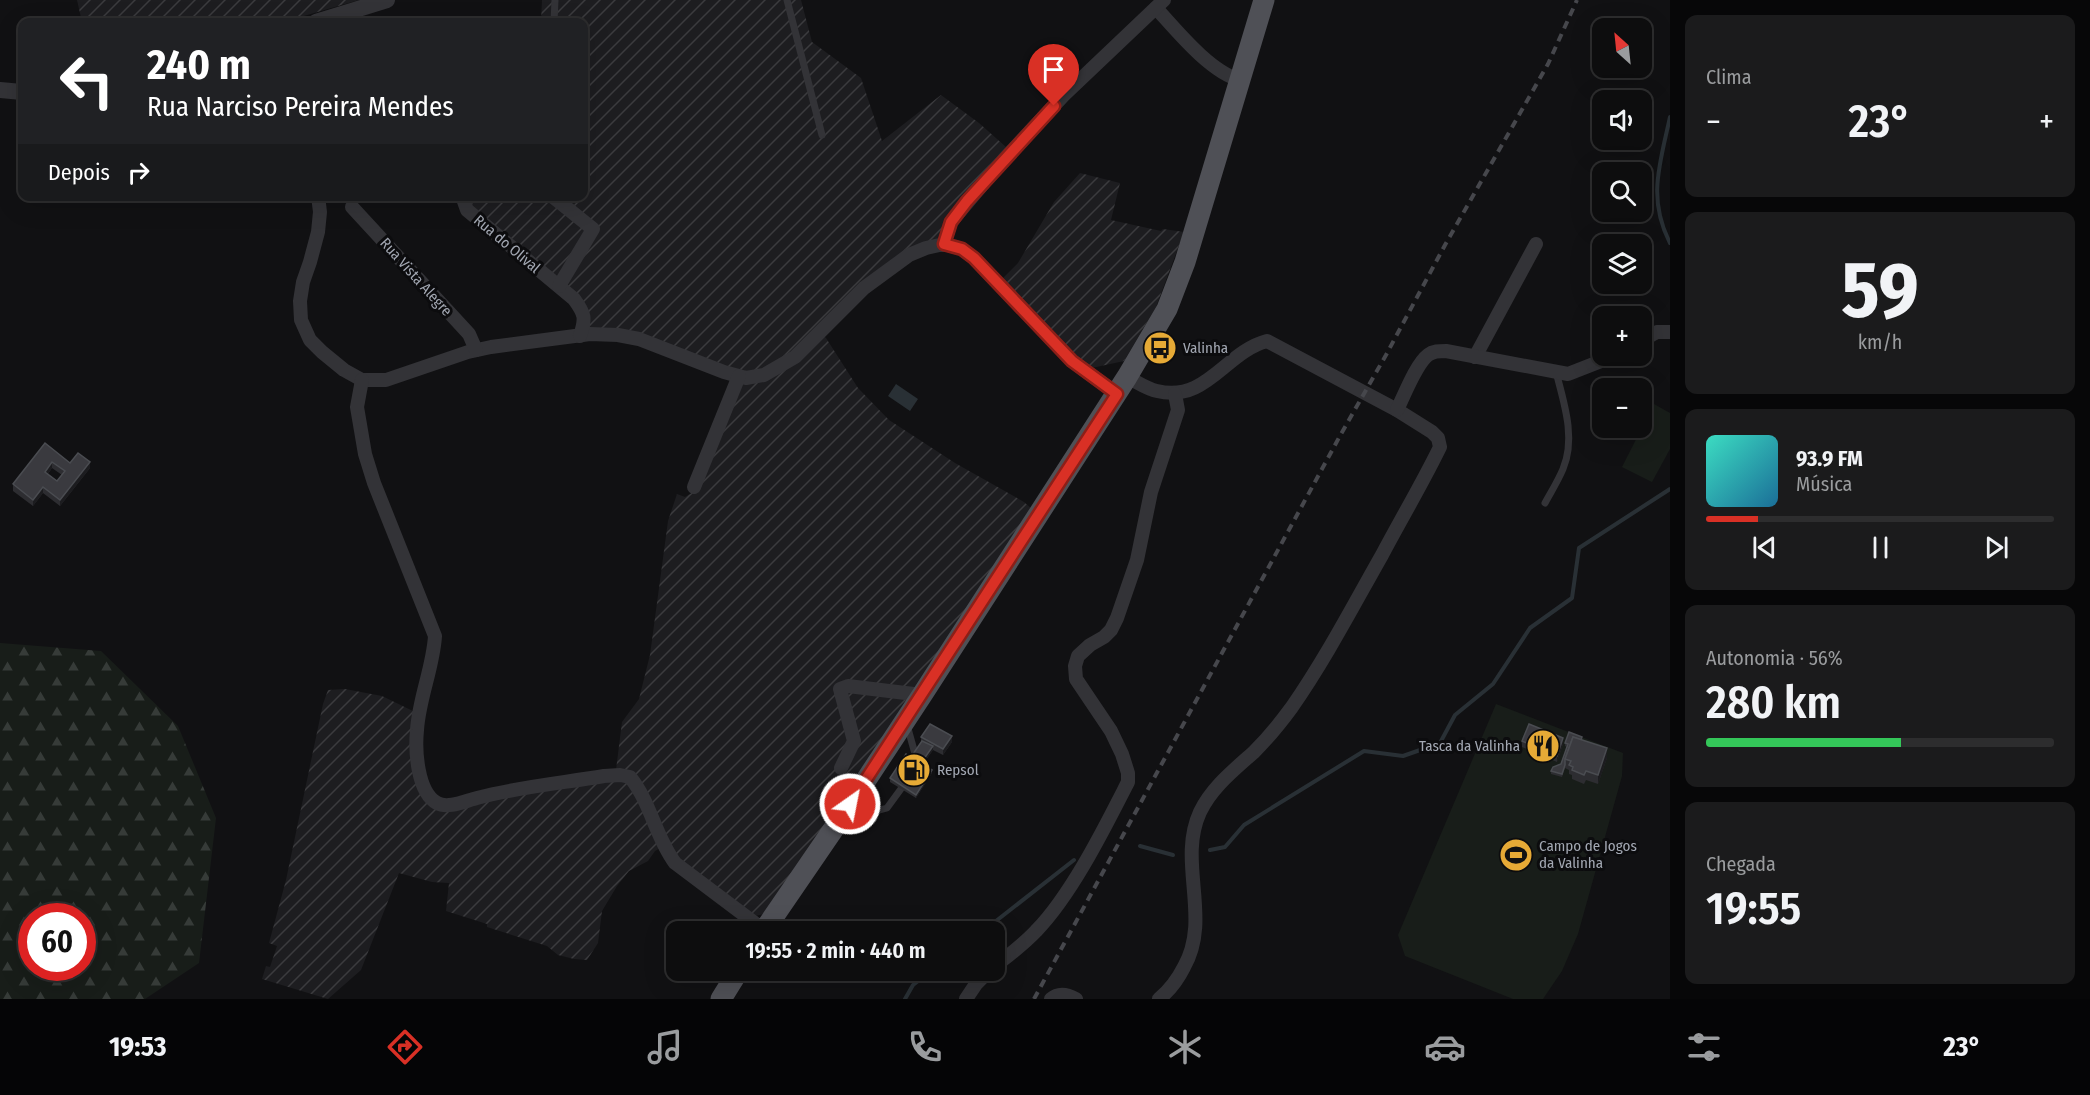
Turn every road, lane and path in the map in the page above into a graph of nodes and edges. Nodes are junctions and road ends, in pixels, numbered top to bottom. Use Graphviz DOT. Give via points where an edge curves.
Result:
graph roads {
  1 [pos="387,0"];
  2 [pos="555,0"];
  3 [pos="787,0"];
  4 [pos="1264,0"];
  5 [pos="1160,4"];
  6 [pos="329,18"];
  7 [pos="554,18"];
  8 [pos="1240,80"];
  9 [pos="0,90"];
  10 [pos="18,92"];
  11 [pos="822,135"];
  12 [pos="319,201"];
  13 [pos="463,201"];
  14 [pos="558,201"];
  15 [pos="352,207"];
  16 [pos="944,244"];
  17 [pos="1536,244"];
  18 [pos="559,286"];
  19 [pos="1670,332"];
  20 [pos="1652,335"];
  21 [pos="580,336"];
  22 [pos="476,350"];
  23 [pos="1475,357"];
  24 [pos="1592,365"];
  25 [pos="1556,372"];
  26 [pos="739,376"];
  27 [pos="362,380"];
  28 [pos="1122,386"];
  29 [pos="1175,394"];
  30 [pos="1393,408"];
  31 [pos="694,487"];
  32 [pos="1545,503"];
  33 [pos="922,695"];
  34 [pos="906,720"];
  35 [pos="918,766"];
  36 [pos="841,768"];
  37 [pos="912,774"];
  38 [pos="839,821"];
  39 [pos="751,921"];
  40 [pos="771,921"];
  41 [pos="1005,958"];
  42 [pos="732,981"];
  43 [pos="979,981"];
  44 [pos="721,999"];
  45 [pos="966,999"];
  46 [pos="1051,999"];
  47 [pos="1076,999"];
  48 [pos="1159,999"];
  1 -- 6 [label="street"];
  2 -- 7 [label="lane"];
  3 -- 11 [label="lane"];
  4 -- 8 [label="main road"];
  5 -- 8 [label="street" via="1186,41 1220,70"];
  5 -- 16 [label="street" via="1064,94 1005,158 951,222"];
  8 -- 28 [label="main road" via="1167,309"];
  9 -- 10 [label="street"];
  12 -- 27 [label="street" via="318,232 303,282 301,320 310,340 322,352"];
  13 -- 18 [label="street, Rua do Olival" via="466,210"];
  14 -- 18 [label="street" via="593,229"];
  15 -- 22 [label="street, Rua Vista Alegre" via="469,334"];
  16 -- 26 [label="street" via="909,255 879,276 779,368 764,375"];
  16 -- 28 [label="street" via="962,249 974,258 1072,361"];
  17 -- 23 [label="street"];
  18 -- 21 [label="street, Rua do Olival" via="581,309 585,321"];
  19 -- 20 [label="street"];
  21 -- 22 [label="street"];
  21 -- 26 [label="street" via="639,339"];
  22 -- 27 [label="street" via="386,380"];
  23 -- 25 [label="street"];
  23 -- 30 [label="street" via="1429,353"];
  24 -- 25 [label="street" via="1568,374"];
  25 -- 32 [label="lane" via="1569,425 1568,449 1564,468"];
  26 -- 31 [label="street"];
  27 -- 39 [label="street" via="357,407 365,454 435,636 416,739 419,773 427,792 436,803 450,805 603,776 630,777 675,863"];
  28 -- 29 [label="street"];
  28 -- 33 [label="main road"];
  29 -- 30 [label="street" via="1194,390 1254,344 1267,341"];
  29 -- 41 [label="street" via="1178,410 1117,618 1104,637 1078,656 1075,666 1076,679 1122,754 1128,782 1052,913"];
  30 -- 48 [label="street" via="1432,432 1440,447 1336,639 1291,708 1210,796 1200,813 1192,856 1196,936 1191,956 1177,980"];
  33 -- 34 [label="main road"];
  33 -- 36 [label="street" via="848,686 840,689 854,741"];
  34 -- 35 [label="lane"];
  34 -- 38 [label="main road"];
  37 -- 38 [label="lane" via="887,808"];
  38 -- 40 [label="main road"];
  42 -- 44 [label="main road"];
  43 -- 45 [label="street"];
  46 -- 47 [label="street" via="1059,994"];
}
